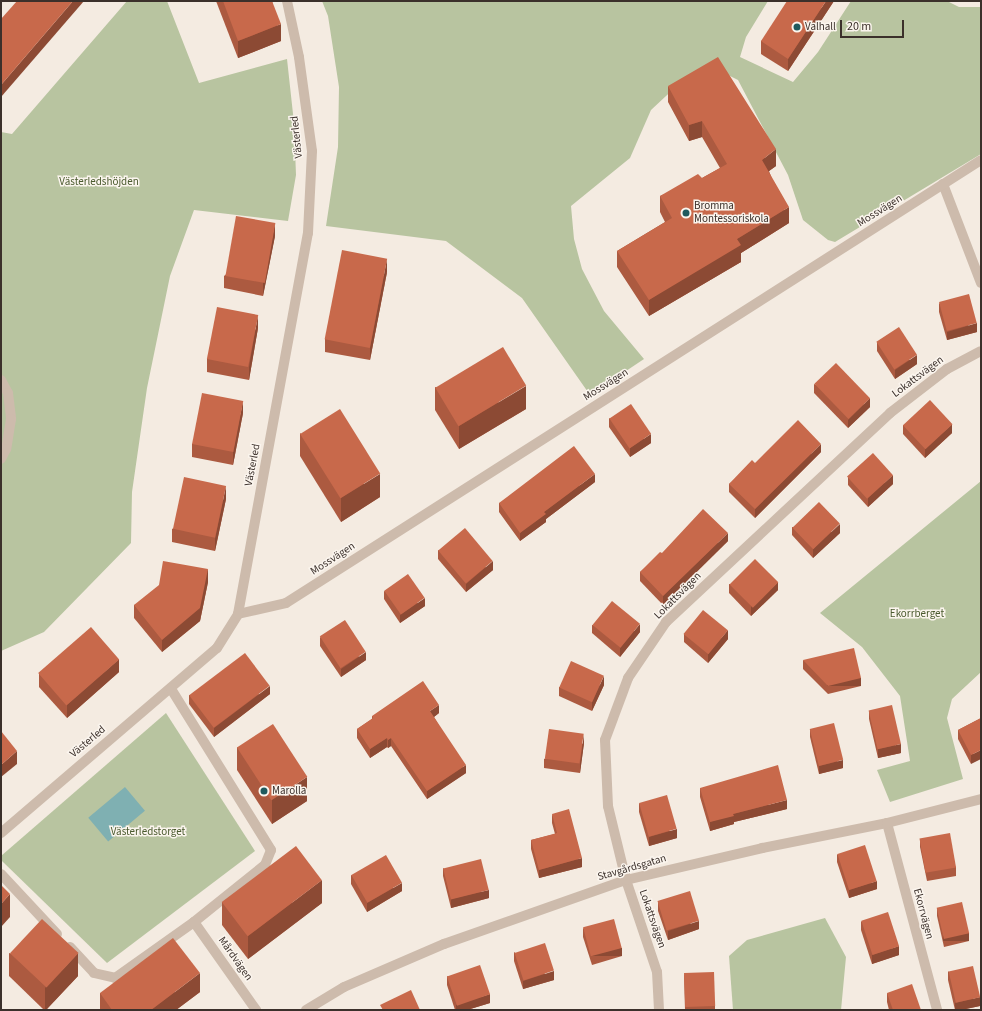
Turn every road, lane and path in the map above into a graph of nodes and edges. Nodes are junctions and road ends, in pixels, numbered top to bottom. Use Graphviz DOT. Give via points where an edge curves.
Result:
graph roads {
  1 [pos="287,1"];
  2 [pos="981,160"];
  3 [pos="943,184"];
  4 [pos="981,283"];
  5 [pos="981,352"];
  6 [pos="1,380"];
  7 [pos="1,459"];
  8 [pos="238,614"];
  9 [pos="170,689"];
  10 [pos="981,798"];
  11 [pos="887,823"];
  12 [pos="1,833"];
  13 [pos="1,874"];
  14 [pos="626,880"];
  15 [pos="194,922"];
  16 [pos="256,1010"];
  17 [pos="306,1010"];
  18 [pos="659,1010"];
  19 [pos="937,1010"];
  1 -- 8 [label="street, Västerled" via="299,57 312,151 308,233"];
  2 -- 3 [label="street, Mossvägen"];
  3 -- 4 [label="street"];
  3 -- 8 [label="street, Mossvägen" via="286,603"];
  5 -- 14 [label="street, Lokattsvägen" via="947,369 890,413 666,622 628,678 605,740 608,806"];
  6 -- 7 [label="street" via="8,393 11,419 6,449"];
  8 -- 9 [label="street, Västerled" via="217,648"];
  9 -- 12 [label="street, Västerled"];
  9 -- 15 [label="street" via="271,850 265,865"];
  10 -- 11 [label="street, Stavgårdsgatan"];
  11 -- 14 [label="street, Stavgårdsgatan" via="762,848"];
  11 -- 19 [label="street, Ekorrvägen"];
  13 -- 15 [label="street" via="94,973 115,978"];
  14 -- 17 [label="street, Stavgårdsgatan" via="444,944 344,987"];
  14 -- 18 [label="street, Lokattsvägen" via="657,972"];
  15 -- 16 [label="street, Mårdvägen"];
}
